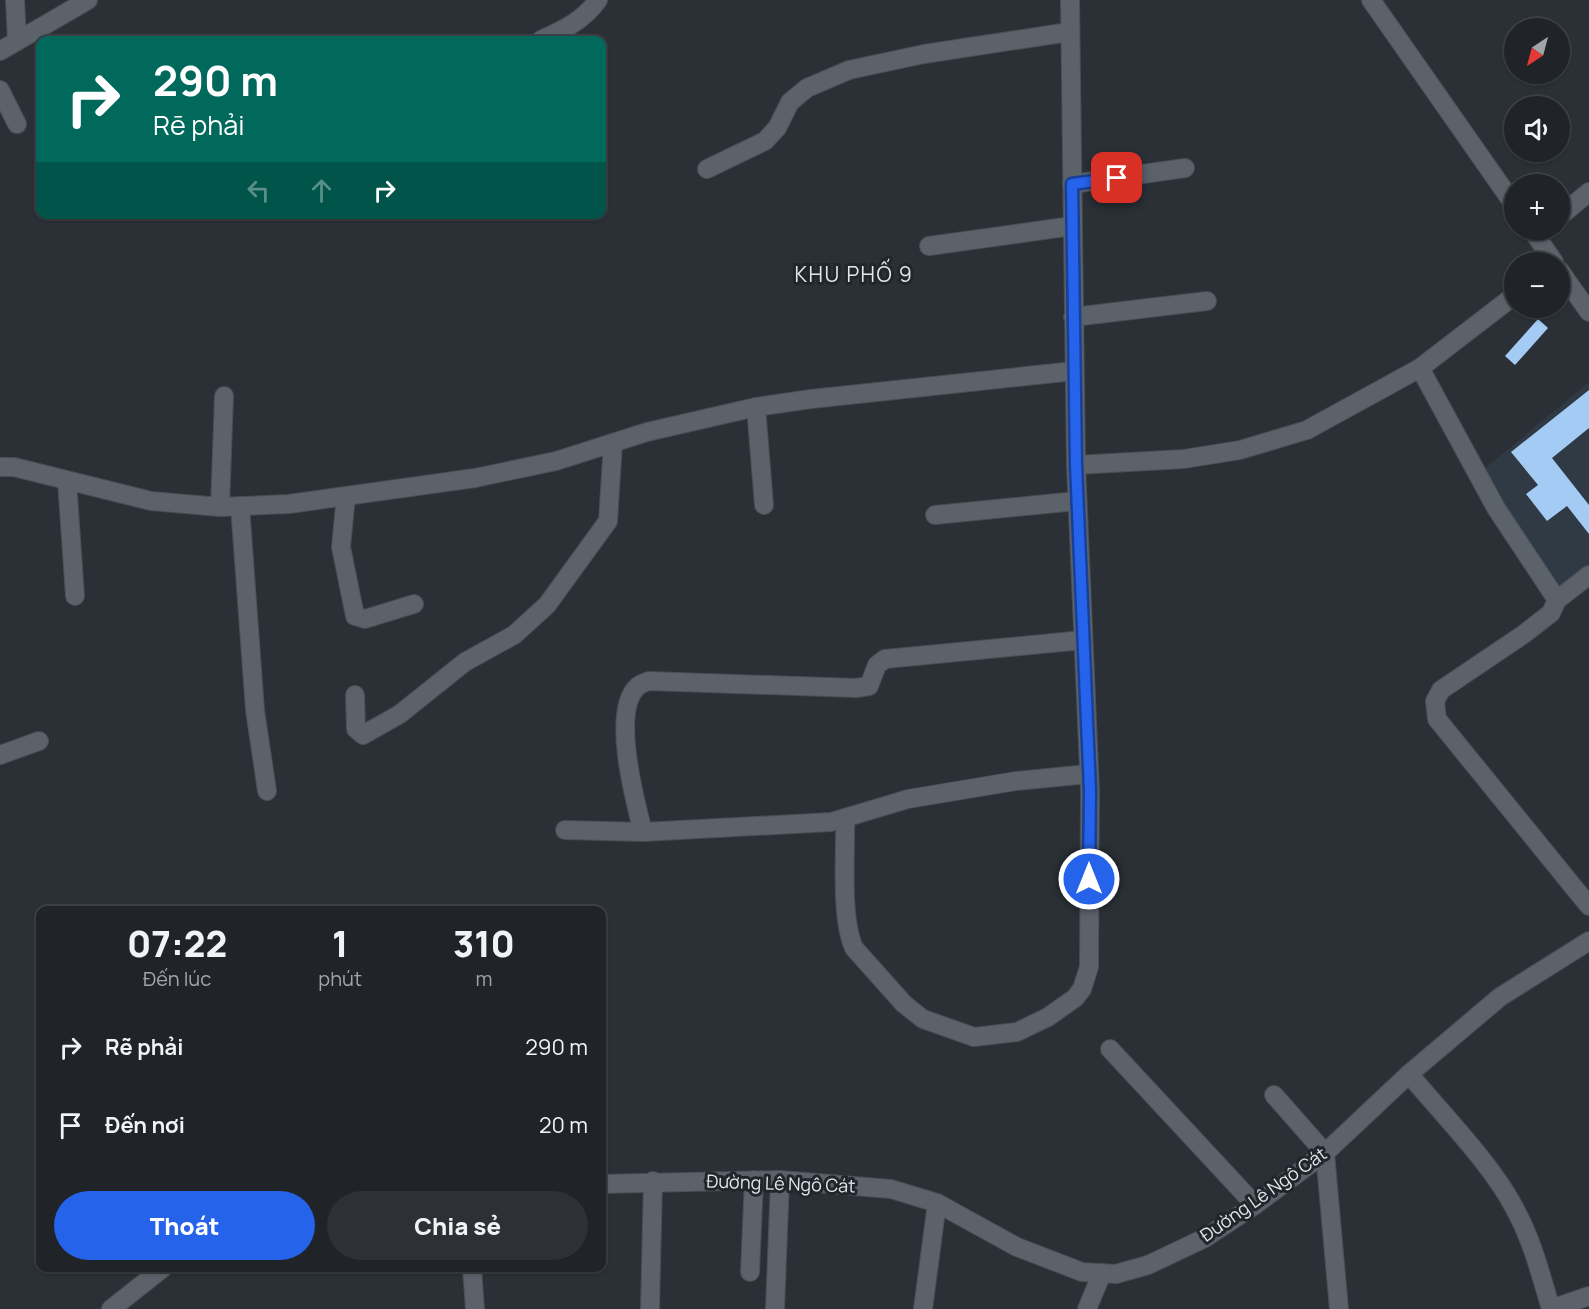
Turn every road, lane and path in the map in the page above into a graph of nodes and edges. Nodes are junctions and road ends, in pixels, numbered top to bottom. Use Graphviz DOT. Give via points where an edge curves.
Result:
graph roads {
  1 [pos="15,0"];
  2 [pos="88,0"];
  3 [pos="598,0"];
  4 [pos="1074,0"];
  5 [pos="1371,0"];
  6 [pos="1069,32"];
  7 [pos="39,35"];
  8 [pos="550,36"];
  9 [pos="17,41"];
  10 [pos="0,51"];
  11 [pos="0,90"];
  12 [pos="17,124"];
  13 [pos="1185,168"];
  14 [pos="707,169"];
  15 [pos="1072,184"];
  16 [pos="1504,190"];
  17 [pos="1589,192"];
  18 [pos="1570,208"];
  19 [pos="1072,226"];
  20 [pos="929,246"];
  21 [pos="1570,285"];
  22 [pos="1207,301"];
  23 [pos="1504,303"];
  24 [pos="1589,312"];
  25 [pos="1073,316"];
  26 [pos="1420,368"];
  27 [pos="1074,371"];
  28 [pos="224,396"];
  29 [pos="756,407"];
  30 [pos="613,443"];
  31 [pos="1076,465"];
  32 [pos="0,467"];
  33 [pos="67,481"];
  34 [pos="346,496"];
  35 [pos="1077,501"];
  36 [pos="764,505"];
  37 [pos="240,506"];
  38 [pos="220,507"];
  39 [pos="935,515"];
  40 [pos="1589,575"];
  41 [pos="75,596"];
  42 [pos="1557,600"];
  43 [pos="414,603"];
  44 [pos="1083,640"];
  45 [pos="355,695"];
  46 [pos="39,741"];
  47 [pos="0,754"];
  48 [pos="1088,774"];
  49 [pos="267,791"];
  50 [pos="845,818"];
  51 [pos="565,830"];
  52 [pos="643,832"];
  53 [pos="1589,906"];
  54 [pos="1589,941"];
  55 [pos="1110,1049"];
  56 [pos="1408,1074"];
  57 [pos="1274,1095"];
  58 [pos="1325,1152"];
  59 [pos="754,1180"];
  60 [pos="780,1180"];
  61 [pos="653,1181"];
  62 [pos="606,1184"];
  63 [pos="937,1203"];
  64 [pos="1256,1205"];
  65 [pos="158,1272"];
  66 [pos="472,1272"];
  67 [pos="750,1272"];
  68 [pos="1102,1273"];
  69 [pos="1589,1296"];
  70 [pos="111,1309"];
  71 [pos="475,1309"];
  72 [pos="650,1309"];
  73 [pos="775,1309"];
  74 [pos="923,1309"];
  75 [pos="1087,1309"];
  76 [pos="1339,1309"];
  77 [pos="1551,1309"];
  1 -- 9 [label="street"];
  2 -- 7 [label="street"];
  3 -- 8 [label="street" via="588,14"];
  4 -- 6 [label="street"];
  5 -- 16 [label="street"];
  6 -- 14 [label="street" via="924,54 849,70 807,88 790,102 777,128 765,141"];
  6 -- 15 [label="street"];
  7 -- 9 [label="street"];
  9 -- 10 [label="street"];
  11 -- 12 [label="street"];
  13 -- 15 [label="street"];
  15 -- 19 [label="street"];
  17 -- 18 [label="street"];
  19 -- 20 [label="street"];
  19 -- 25 [label="street"];
  21 -- 24 [label="street"];
  22 -- 25 [label="street"];
  23 -- 26 [label="street"];
  25 -- 27 [label="street"];
  26 -- 31 [label="street" via="1306,430 1240,450 1184,459"];
  26 -- 42 [label="street" via="1496,508"];
  27 -- 29 [label="street"];
  27 -- 31 [label="street"];
  28 -- 38 [label="street"];
  29 -- 30 [label="street"];
  29 -- 36 [label="street"];
  30 -- 34 [label="street" via="556,461 475,478"];
  30 -- 45 [label="street" via="608,521 533,620 465,662 400,714 363,735 356,729"];
  31 -- 35 [label="street"];
  32 -- 33 [label="street"];
  33 -- 38 [label="street" via="151,501"];
  33 -- 41 [label="street"];
  34 -- 37 [label="street"];
  34 -- 43 [label="street" via="341,548 355,616 365,620"];
  35 -- 39 [label="street"];
  35 -- 44 [label="street"];
  37 -- 38 [label="street"];
  37 -- 49 [label="street" via="255,710"];
  40 -- 42 [label="street"];
  42 -- 53 [label="street" via="1551,613 1524,634 1441,690 1434,710 1437,719"];
  44 -- 48 [label="street"];
  44 -- 52 [label="street" via="885,659 877,665 869,686 856,688 649,681 637,687 624,721 632,790"];
  46 -- 47 [label="street"];
  48 -- 50 [label="street" via="908,799"];
  48 -- 50 [label="street" via="1089,967 1075,998 1017,1032 974,1037 923,1019 904,1004 854,948 846,909"];
  50 -- 52 [label="street" via="831,822"];
  51 -- 52 [label="street"];
  54 -- 56 [label="street, Đường Lê Ngô Cát" via="1500,997"];
  55 -- 64 [label="street"];
  56 -- 58 [label="street, Đường Lê Ngô Cát"];
  56 -- 77 [label="street" via="1501,1184 1534,1251"];
  57 -- 58 [label="street"];
  58 -- 64 [label="street, Đường Lê Ngô Cát"];
  58 -- 76 [label="street"];
  59 -- 60 [label="street, Đường Lê Ngô Cát"];
  59 -- 61 [label="street, Đường Lê Ngô Cát"];
  59 -- 67 [label="street"];
  60 -- 63 [label="street, Đường Lê Ngô Cát" via="891,1189"];
  60 -- 73 [label="street"];
  61 -- 62 [label="street, Đường Lê Ngô Cát"];
  61 -- 72 [label="street"];
  63 -- 68 [label="street, Đường Lê Ngô Cát" via="1017,1247 1082,1272"];
  63 -- 74 [label="street"];
  64 -- 68 [label="street, Đường Lê Ngô Cát" via="1205,1238 1148,1265 1116,1274"];
  65 -- 70 [label="street"];
  66 -- 71 [label="street"];
  68 -- 75 [label="street"];
  69 -- 77 [label="street"];
}
